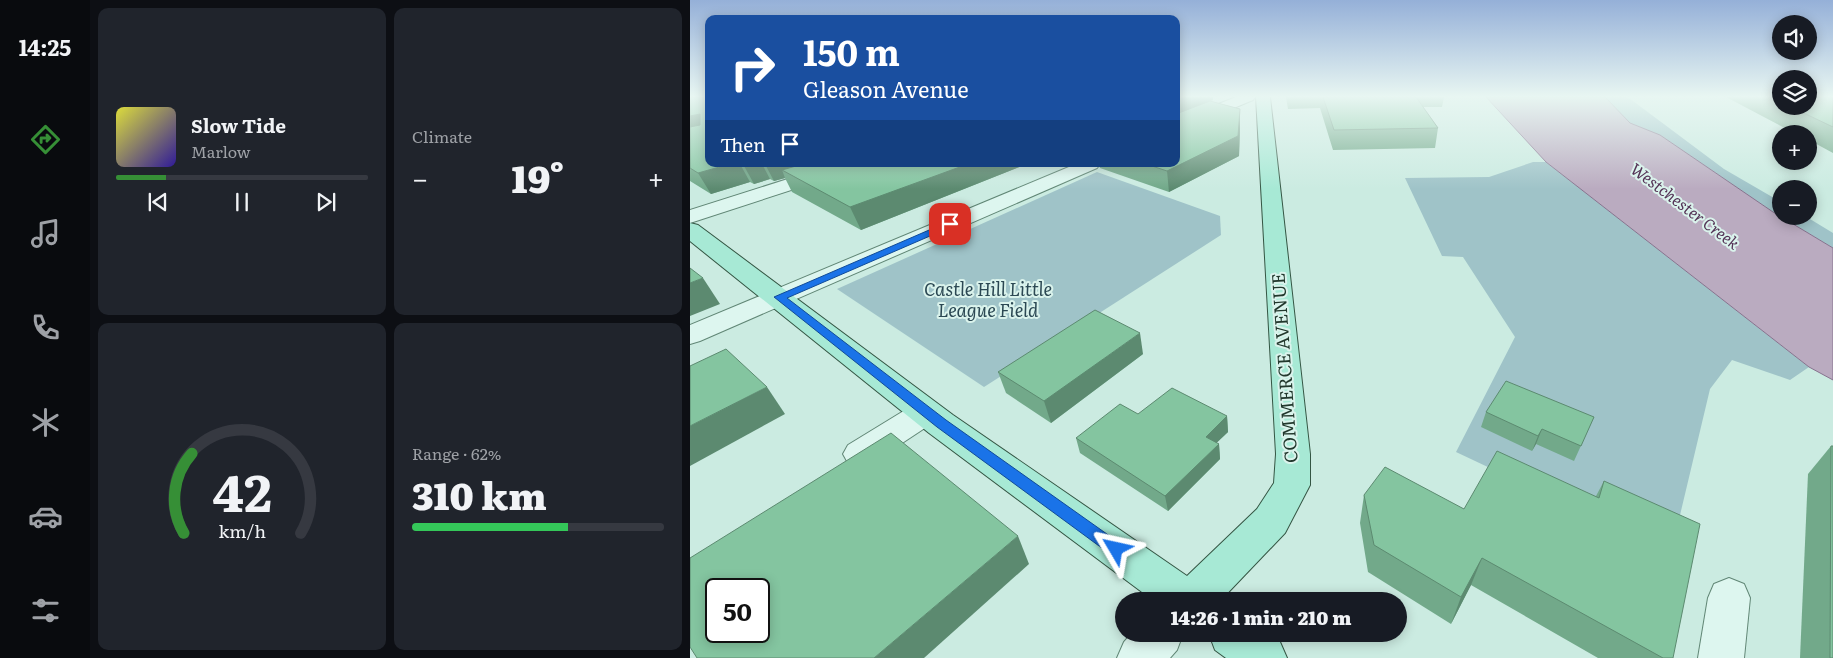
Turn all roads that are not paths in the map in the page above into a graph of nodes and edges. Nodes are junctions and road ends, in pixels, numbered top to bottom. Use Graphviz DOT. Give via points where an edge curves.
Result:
graph roads {
  1 [pos="1266,128"];
  2 [pos="844,167"];
  3 [pos="1084,167"];
  4 [pos="690,217"];
  5 [pos="690,230"];
  6 [pos="779,297"];
  7 [pos="690,335"];
  8 [pos="926,412"];
  9 [pos="832,471"];
  10 [pos="1176,592"];
  11 [pos="1198,592"];
  12 [pos="1730,598"];
  13 [pos="1154,642"];
  14 [pos="1242,642"];
  15 [pos="1140,658"];
  16 [pos="1264,658"];
  17 [pos="1721,658"];
  1 -- 11 [label="main road, COMMERCE AVENUE" via="1293,454 1292,485 1271,521"];
  2 -- 4 [label="street"];
  3 -- 6 [label="street"];
  5 -- 6 [label="main road"];
  6 -- 7 [label="street"];
  6 -- 8 [label="main road"];
  8 -- 9 [label="street"];
  8 -- 10 [label="main road"];
  12 -- 17 [label="street"];
  13 -- 15 [label="street"];
  14 -- 16 [label="main road"];
}
